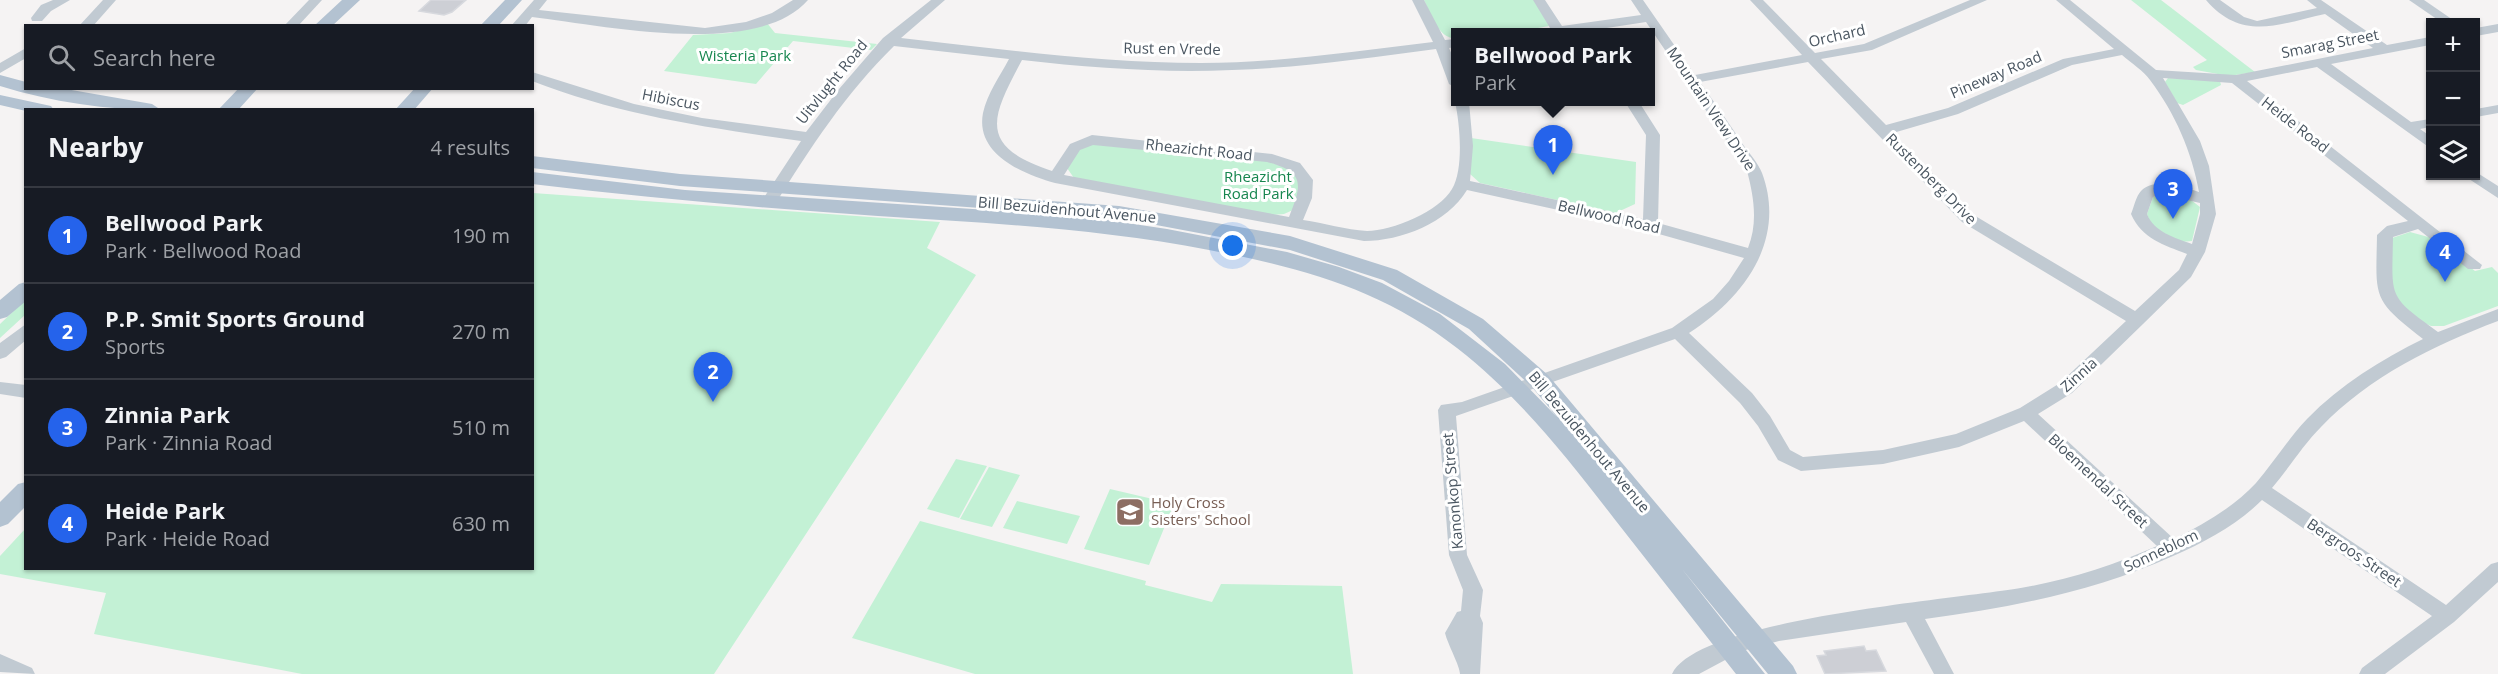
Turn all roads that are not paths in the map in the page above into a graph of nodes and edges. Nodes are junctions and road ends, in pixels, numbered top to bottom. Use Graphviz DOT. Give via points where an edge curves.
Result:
graph roads {
  1 [pos="50,0"];
  2 [pos="64,0"];
  3 [pos="316,0"];
  4 [pos="352,0"];
  5 [pos="514,0"];
  6 [pos="541,0"];
  7 [pos="802,0"];
  8 [pos="939,0"];
  9 [pos="1418,0"];
  10 [pos="1539,0"];
  11 [pos="1637,0"];
  12 [pos="1756,0"];
  13 [pos="1981,0"];
  14 [pos="2062,0"];
  15 [pos="2212,0"];
  16 [pos="2313,0"];
  17 [pos="2415,0"];
  18 [pos="105,3"];
  19 [pos="2328,10"];
  20 [pos="36,12"];
  21 [pos="529,13"];
  22 [pos="1650,18"];
  23 [pos="2443,18"];
  24 [pos="88,24"];
  25 [pos="292,24"];
  26 [pos="324,24"];
  27 [pos="490,24"];
  28 [pos="519,24"];
  29 [pos="1556,28"];
  30 [pos="1579,28"];
  31 [pos="2498,28"];
  32 [pos="2480,31"];
  33 [pos="888,41"];
  34 [pos="2426,42"];
  35 [pos="1451,44"];
  36 [pos="1441,45"];
  37 [pos="2385,50"];
  38 [pos="2124,51"];
  39 [pos="24,53"];
  40 [pos="1018,55"];
  41 [pos="1812,59"];
  42 [pos="2320,63"];
  43 [pos="0,69"];
  44 [pos="1451,73"];
  45 [pos="2153,74"];
  46 [pos="534,77"];
  47 [pos="1693,79"];
  48 [pos="2236,79"];
  49 [pos="0,80"];
  50 [pos="24,87"];
  51 [pos="37,90"];
  52 [pos="248,90"];
  53 [pos="423,90"];
  54 [pos="0,100"];
  55 [pos="1462,106"];
  56 [pos="1635,106"];
  57 [pos="36,108"];
  58 [pos="141,108"];
  59 [pos="228,108"];
  60 [pos="406,108"];
  61 [pos="2498,109"];
  62 [pos="2480,113"];
  63 [pos="2426,124"];
  64 [pos="2408,127"];
  65 [pos="1882,130"];
  66 [pos="808,137"];
  67 [pos="2426,141"];
  68 [pos="534,162"];
  69 [pos="534,178"];
  70 [pos="1055,178"];
  71 [pos="2480,180"];
  72 [pos="1462,184"];
  73 [pos="2498,193"];
  74 [pos="774,195"];
  75 [pos="2208,200"];
  76 [pos="2420,223"];
  77 [pos="1294,224"];
  78 [pos="1650,225"];
  79 [pos="2197,252"];
  80 [pos="1754,255"];
  81 [pos="2474,265"];
  82 [pos="24,291"];
  83 [pos="0,312"];
  84 [pos="2498,315"];
  85 [pos="2137,320"];
  86 [pos="24,332"];
  87 [pos="1678,332"];
  88 [pos="2435,339"];
  89 [pos="0,354"];
  90 [pos="1530,385"];
  91 [pos="0,388"];
  92 [pos="24,392"];
  93 [pos="1447,410"];
  94 [pos="2026,413"];
  95 [pos="2260,489"];
  96 [pos="24,493"];
  97 [pos="0,517"];
  98 [pos="2171,548"];
  99 [pos="2498,570"];
  100 [pos="1911,611"];
  101 [pos="2447,616"];
  102 [pos="1741,642"];
  103 [pos="0,663"];
  104 [pos="1469,668"];
  105 [pos="0,672"];
  106 [pos="23,674"];
  107 [pos="1682,674"];
  108 [pos="1752,674"];
  109 [pos="1784,674"];
  110 [pos="1944,674"];
  111 [pos="2368,674"];
  1 -- 20 [label="street"];
  2 -- 20 [label="street"];
  3 -- 25 [label="street"];
  4 -- 26 [label="main road"];
  5 -- 27 [label="main road"];
  6 -- 21 [label="street"];
  7 -- 21 [label="street" via="760,22 702,32"];
  8 -- 33 [label="street, Uitvlught Road"];
  9 -- 36 [label="street"];
  10 -- 29 [label="street"];
  11 -- 22 [label="street, Mountain View Drive"];
  12 -- 41 [label="street, Rustenberg Drive"];
  13 -- 41 [label="street, Orchard" via="1867,47"];
  14 -- 38 [label="street, Zinnia"];
  15 -- 19 [label="street" via="2240,20 2257,25"];
  16 -- 19 [label="street"];
  17 -- 23 [label="street"];
  18 -- 24 [label="street"];
  19 -- 37 [label="street"];
  21 -- 28 [label="street"];
  22 -- 30 [label="street"];
  22 -- 47 [label="street, Mountain View Drive"];
  31 -- 32 [label="street"];
  33 -- 40 [label="street, Rust en Vrede"];
  33 -- 66 [label="street, Uitvlught Road"];
  34 -- 37 [label="street, Smarag Street"];
  35 -- 36 [label="street, Rust en Vrede"];
  36 -- 40 [label="street, Rust en Vrede" via="1231,67 1122,65"];
  36 -- 44 [label="street"];
  37 -- 42 [label="street, Smarag Street"];
  38 -- 45 [label="street, Zinnia"];
  38 -- 65 [label="street, Pineway Road" via="2068,62 1953,111"];
  39 -- 43 [label="street"];
  40 -- 70 [label="street" via="990,114 990,132 994,142 1019,164"];
  41 -- 47 [label="street, Orchard"];
  41 -- 65 [label="street, Rustenberg Drive"];
  42 -- 48 [label="street, Smarag Street"];
  42 -- 64 [label="street"];
  45 -- 48 [label="street, Heide Road"];
  45 -- 75 [label="street, Zinnia" via="2193,141"];
  46 -- 66 [label="street, Hibiscus" via="616,106 677,119"];
  47 -- 80 [label="street, Mountain View Drive" via="1747,158 1759,183 1762,224"];
  48 -- 76 [label="street, Heide Road"];
  49 -- 50 [label="main road"];
  51 -- 58 [label="main road"];
  52 -- 59 [label="main road"];
  53 -- 60 [label="main road"];
  54 -- 57 [label="main road"];
  55 -- 72 [label="street" via="1465,121"];
  56 -- 78 [label="street" via="1653,135"];
  61 -- 62 [label="street"];
  63 -- 64 [label="street"];
  64 -- 67 [label="street"];
  65 -- 85 [label="street, Rustenberg Drive" via="1967,218"];
  66 -- 74 [label="street, Uitvlught Road"];
  68 -- 74 [label="main road, Bill Bezuidenhout Avenue"];
  69 -- 74 [label="main road, Bill Bezuidenhout Avenue" via="649,193"];
  70 -- 77 [label="street"];
  70 -- 77 [label="street, Rheazicht Road" via="1075,147 1092,140 1267,157 1290,164 1306,179 1308,190"];
  71 -- 73 [label="street"];
  72 -- 77 [label="street" via="1452,199 1423,222 1392,234 1364,236"];
  72 -- 78 [label="street, Bellwood Road"];
  74 -- 90 [label="main road, Bill Bezuidenhout Avenue" via="1109,226 1286,259 1341,275 1411,306"];
  75 -- 79 [label="street, Zinnia"];
  75 -- 79 [label="street" via="2156,190 2147,194 2139,214 2142,223 2155,234"];
  76 -- 81 [label="street, Heide Road"];
  76 -- 88 [label="street" via="2385,234 2384,287 2394,307"];
  78 -- 80 [label="street, Bellwood Road"];
  79 -- 85 [label="street, Zinnia" via="2186,273"];
  80 -- 87 [label="street, Mountain View Drive" via="1741,281 1724,299"];
  82 -- 83 [label="main road"];
  84 -- 88 [label="street, Sonneblom"];
  85 -- 94 [label="street, Zinnia" via="2066,388"];
  86 -- 89 [label="street"];
  87 -- 90 [label="street, Mountain View Drive"];
  87 -- 94 [label="street, Zinnia" via="1746,398 1784,455 1801,464 1872,459 1939,446"];
  88 -- 95 [label="street, Sonneblom" via="2347,393 2322,416"];
  90 -- 93 [label="street, Mountain View Drive" via="1463,410"];
  90 -- 102 [label="main road, Bill Bezuidenhout Avenue" via="1602,486"];
  91 -- 92 [label="street"];
  93 -- 104 [label="street, Kanonkop Street" via="1458,555 1474,597 1470,616 1473,658"];
  94 -- 98 [label="street, Bloemendal Street"];
  95 -- 98 [label="street, Sonneblom" via="2237,512"];
  95 -- 101 [label="street, Bergroos Street"];
  96 -- 97 [label="main road"];
  98 -- 100 [label="street, Sonneblom" via="2068,585 1990,602"];
  99 -- 101 [label="street"];
  100 -- 102 [label="street, Sonneblom"];
  100 -- 110 [label="street"];
  101 -- 111 [label="street"];
  102 -- 107 [label="street"];
  102 -- 108 [label="main road, Bill Bezuidenhout Avenue"];
  102 -- 109 [label="main road, Bill Bezuidenhout Avenue"];
  103 -- 106 [label="street"];
  105 -- 106 [label="street"];
}
